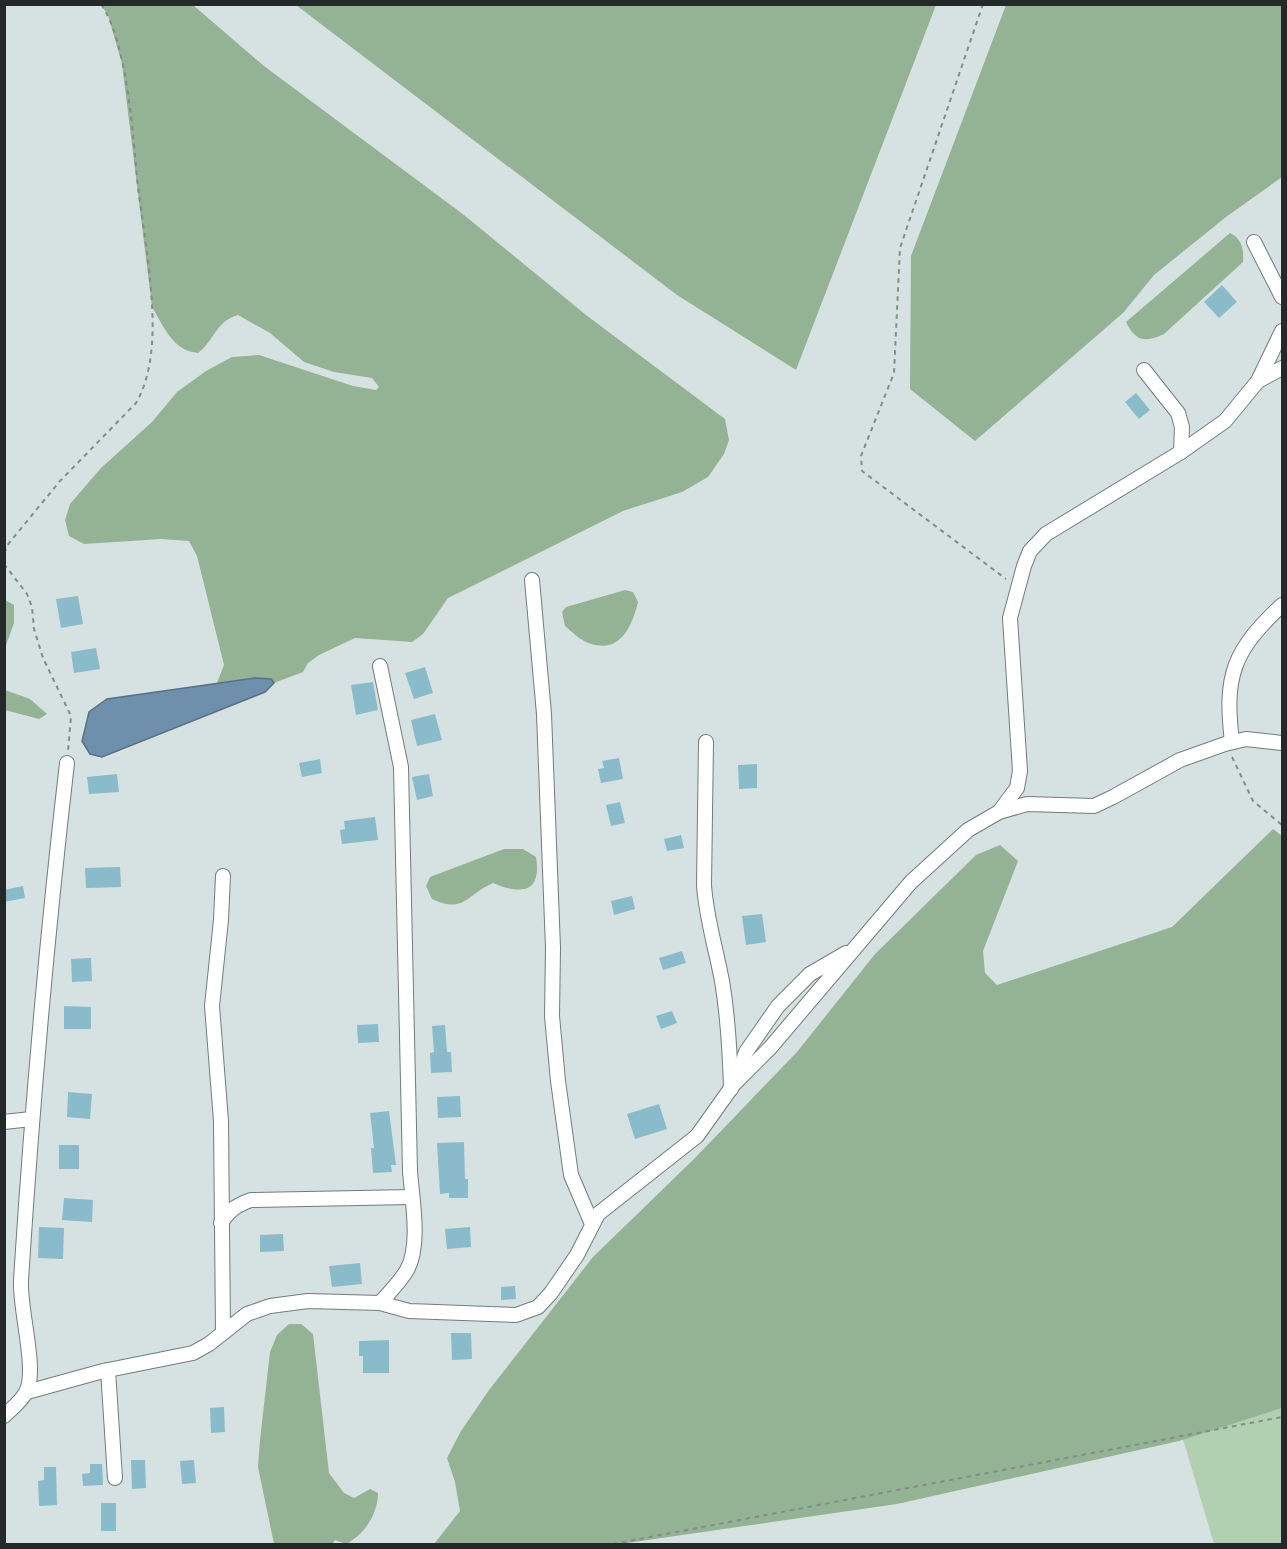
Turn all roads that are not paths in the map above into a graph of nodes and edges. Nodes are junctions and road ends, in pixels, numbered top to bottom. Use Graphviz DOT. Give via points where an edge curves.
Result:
graph roads {
  1 [pos="1254,242"];
  2 [pos="1282,297"];
  3 [pos="1282,332"];
  4 [pos="1282,368"];
  5 [pos="1144,370"];
  6 [pos="1258,381"];
  7 [pos="1181,452"];
  8 [pos="532,580"];
  9 [pos="1282,605"];
  10 [pos="380,666"];
  11 [pos="706,741"];
  12 [pos="1282,742"];
  13 [pos="1229,743"];
  14 [pos="67,764"];
  15 [pos="999,812"];
  16 [pos="223,876"];
  17 [pos="854,948"];
  18 [pos="733,1087"];
  19 [pos="31,1119"];
  20 [pos="4,1122"];
  21 [pos="412,1197"];
  22 [pos="221,1223"];
  23 [pos="592,1224"];
  24 [pos="380,1303"];
  25 [pos="223,1332"];
  26 [pos="108,1370"];
  27 [pos="27,1392"];
  28 [pos="4,1416"];
  29 [pos="116,1478"];
  1 -- 2 [label="street"];
  3 -- 6 [label="street"];
  4 -- 6 [label="street"];
  5 -- 7 [label="street" via="1178,413"];
  6 -- 7 [label="street" via="1225,421"];
  7 -- 15 [label="street" via="1046,534 1030,551 1010,618 1020,771 1017,788"];
  8 -- 23 [label="street" via="544,714 553,948 551,996 558,1081 571,1175"];
  9 -- 13 [label="street" via="1242,648 1233,668"];
  10 -- 21 [label="street" via="401,767"];
  11 -- 18 [label="street" via="705,905 722,983"];
  12 -- 13 [label="street" via="1246,739"];
  13 -- 15 [label="street" via="1180,760 1094,806 1027,804"];
  14 -- 19 [label="street"];
  15 -- 17 [label="street" via="968,830 911,882"];
  16 -- 22 [label="street" via="212,1006 221,1120"];
  17 -- 18 [label="street"];
  17 -- 18 [label="street" via="810,974 778,1006 746,1052"];
  18 -- 23 [label="street" via="697,1136 598,1214"];
  19 -- 20 [label="street"];
  19 -- 27 [label="street" via="20,1285 31,1362"];
  21 -- 22 [label="street" via="251,1200 229,1211"];
  21 -- 24 [label="street" via="412,1258 402,1279"];
  22 -- 25 [label="street"];
  23 -- 24 [label="street" via="577,1255 538,1307 516,1315 469,1314 409,1311"];
  24 -- 25 [label="street" via="308,1301 270,1306 247,1314"];
  25 -- 26 [label="street" via="193,1353"];
  26 -- 27 [label="street"];
  26 -- 29 [label="street"];
  27 -- 28 [label="street"];
}
